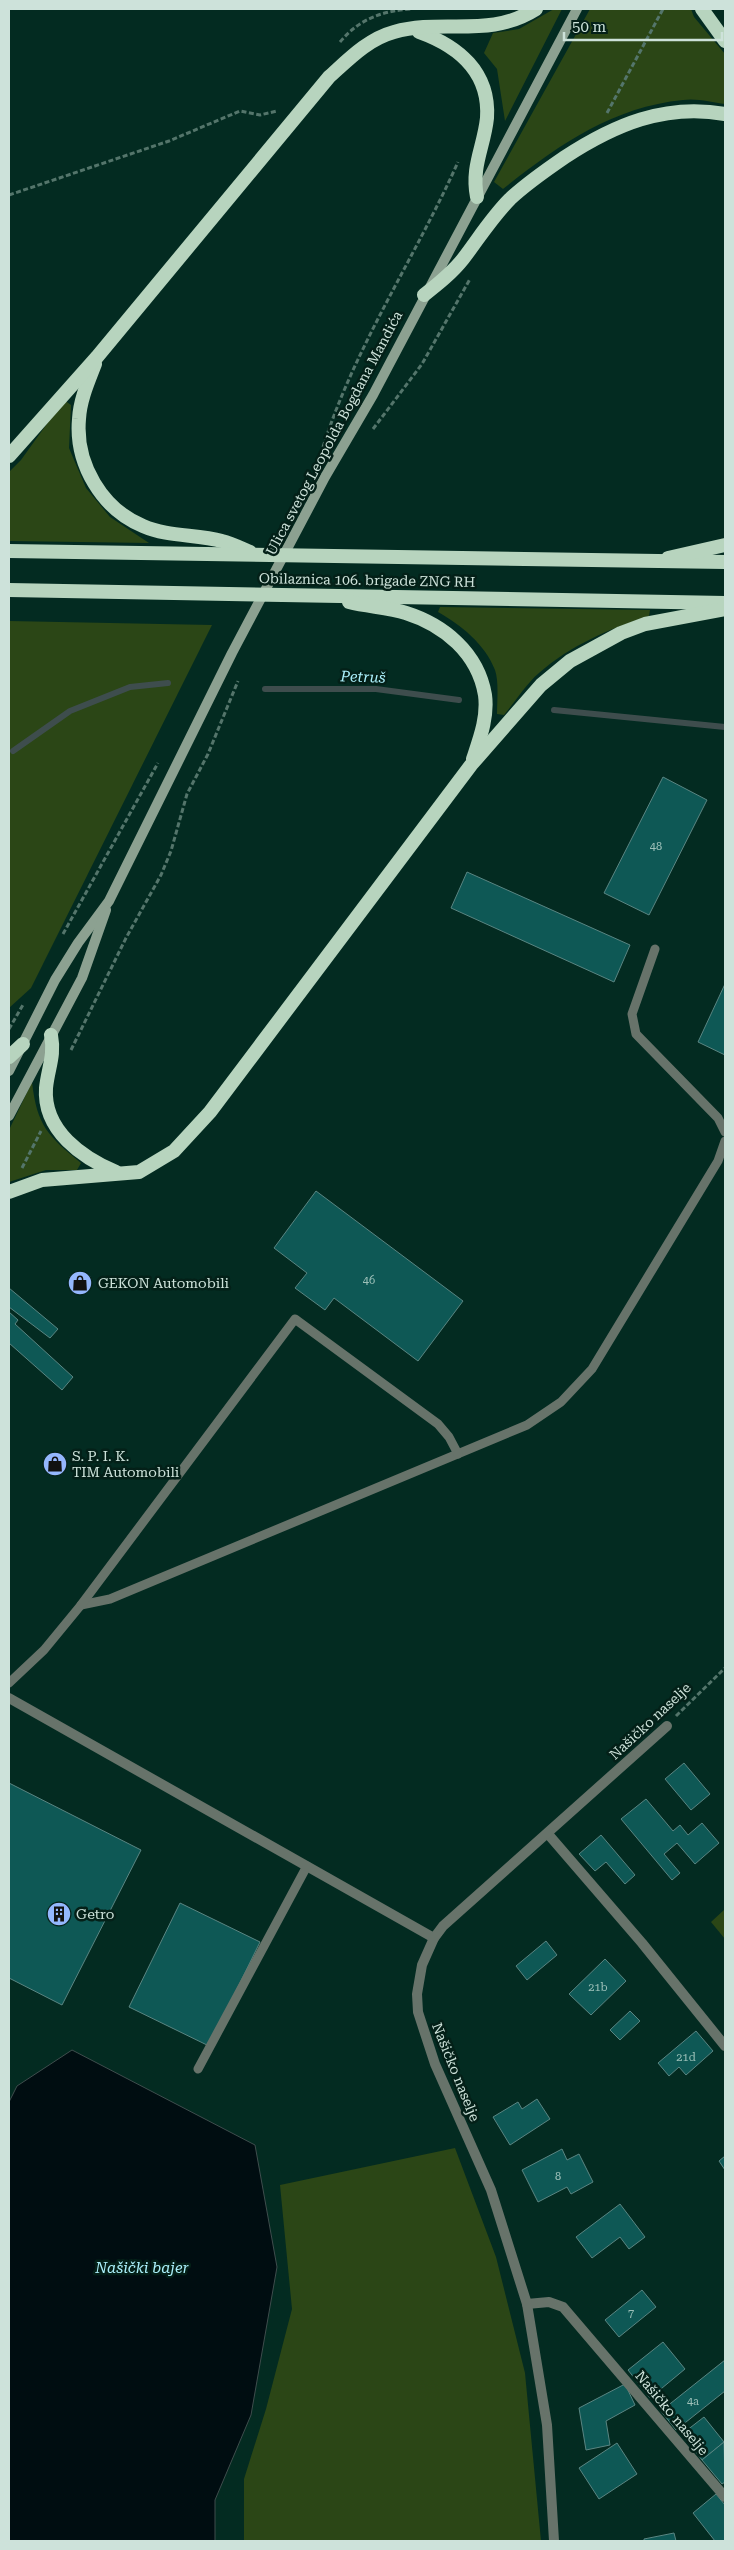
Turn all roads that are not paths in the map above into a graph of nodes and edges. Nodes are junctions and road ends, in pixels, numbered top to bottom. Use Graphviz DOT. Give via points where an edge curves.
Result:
graph roads {
  1 [pos="536,9"];
  2 [pos="577,9"];
  3 [pos="702,9"];
  4 [pos="409,29"];
  5 [pos="725,41"];
  6 [pos="725,114"];
  7 [pos="477,197"];
  8 [pos="424,295"];
  9 [pos="97,357"];
  10 [pos="9,456"];
  11 [pos="725,545"];
  12 [pos="9,551"];
  13 [pos="255,555"];
  14 [pos="657,562"];
  15 [pos="725,562"];
  16 [pos="9,590"];
  17 [pos="327,596"];
  18 [pos="725,602"];
  19 [pos="725,609"];
  20 [pos="471,764"];
  21 [pos="108,900"];
  22 [pos="655,949"];
  23 [pos="51,1035"];
  24 [pos="23,1044"];
  25 [pos="9,1058"];
  26 [pos="9,1072"];
  27 [pos="9,1116"];
  28 [pos="725,1132"];
  29 [pos="725,1141"];
  30 [pos="119,1173"];
  31 [pos="9,1192"];
  32 [pos="458,1454"];
  33 [pos="81,1605"];
  34 [pos="9,1683"];
  35 [pos="9,1698"];
  36 [pos="667,1726"];
  37 [pos="548,1834"];
  38 [pos="307,1866"];
  39 [pos="434,1938"];
  40 [pos="725,2046"];
  41 [pos="198,2069"];
  42 [pos="527,2304"];
  43 [pos="725,2497"];
  44 [pos="554,2541"];
  1 -- 4 [label="highway" via="504,24 479,28"];
  2 -- 7 [label="main road, Ulica svetog Leopolda Bogdana Mandića"];
  3 -- 5 [label="highway"];
  4 -- 7 [label="highway" via="454,47 481,83 487,117 475,167"];
  4 -- 9 [label="highway" via="375,39 329,77"];
  6 -- 8 [label="highway" via="682,111 656,114 608,132 538,175 510,199 452,270"];
  7 -- 8 [label="main road, Ulica svetog Leopolda Bogdana Mandića"];
  8 -- 21 [label="main road, Ulica svetog Leopolda Bogdana Mandića" via="232,653"];
  9 -- 10 [label="highway"];
  9 -- 13 [label="highway" via="78,419 85,464 106,500 144,526 174,535 224,541"];
  11 -- 14 [label="highway" via="682,553"];
  12 -- 13 [label="highway, Obilaznica 106. brigade ZNG RH"];
  13 -- 14 [label="highway, Obilaznica 106. brigade ZNG RH"];
  14 -- 15 [label="highway, Obilaznica 106. brigade ZNG RH"];
  16 -- 17 [label="highway, Obilaznica 106. brigade ZNG RH"];
  17 -- 18 [label="highway, Obilaznica 106. brigade ZNG RH"];
  17 -- 20 [label="highway" via="403,612 440,628 456,640 470,658 485,695 481,735"];
  19 -- 20 [label="highway" via="691,618 645,624 594,646 541,685"];
  20 -- 30 [label="highway" via="194,1132 159,1162 139,1172"];
  21 -- 23 [label="main road, Ulica svetog Leopolda Bogdana Mandića" via="82,978"];
  21 -- 24 [label="main road, Ulica svetog Leopolda Bogdana Mandića" via="55,980"];
  22 -- 28 [label="lane" via="632,1014 636,1034 718,1118"];
  23 -- 27 [label="main road, Ulica svetog Leopolda Bogdana Mandića"];
  23 -- 30 [label="highway" via="54,1052 46,1092 56,1123 76,1150"];
  24 -- 25 [label="highway"];
  24 -- 26 [label="main road, Ulica svetog Leopolda Bogdana Mandića"];
  29 -- 32 [label="lane" via="718,1161 592,1369 561,1402 527,1425"];
  30 -- 31 [label="highway" via="42,1180"];
  32 -- 33 [label="lane" via="110,1599"];
  32 -- 33 [label="lane" via="438,1424 295,1319"];
  33 -- 34 [label="lane" via="44,1650"];
  35 -- 38 [label="street"];
  36 -- 37 [label="street, Našičko naselje"];
  37 -- 39 [label="street, Našičko naselje" via="443,1926"];
  37 -- 40 [label="street"];
  38 -- 39 [label="street"];
  38 -- 41 [label="lane"];
  39 -- 42 [label="street, Našičko naselje" via="419,1977 418,2012 435,2064 491,2190"];
  42 -- 43 [label="street, Našičko naselje" via="549,2302 563,2307"];
  42 -- 44 [label="street, Našičko naselje" via="546,2425"];
}
